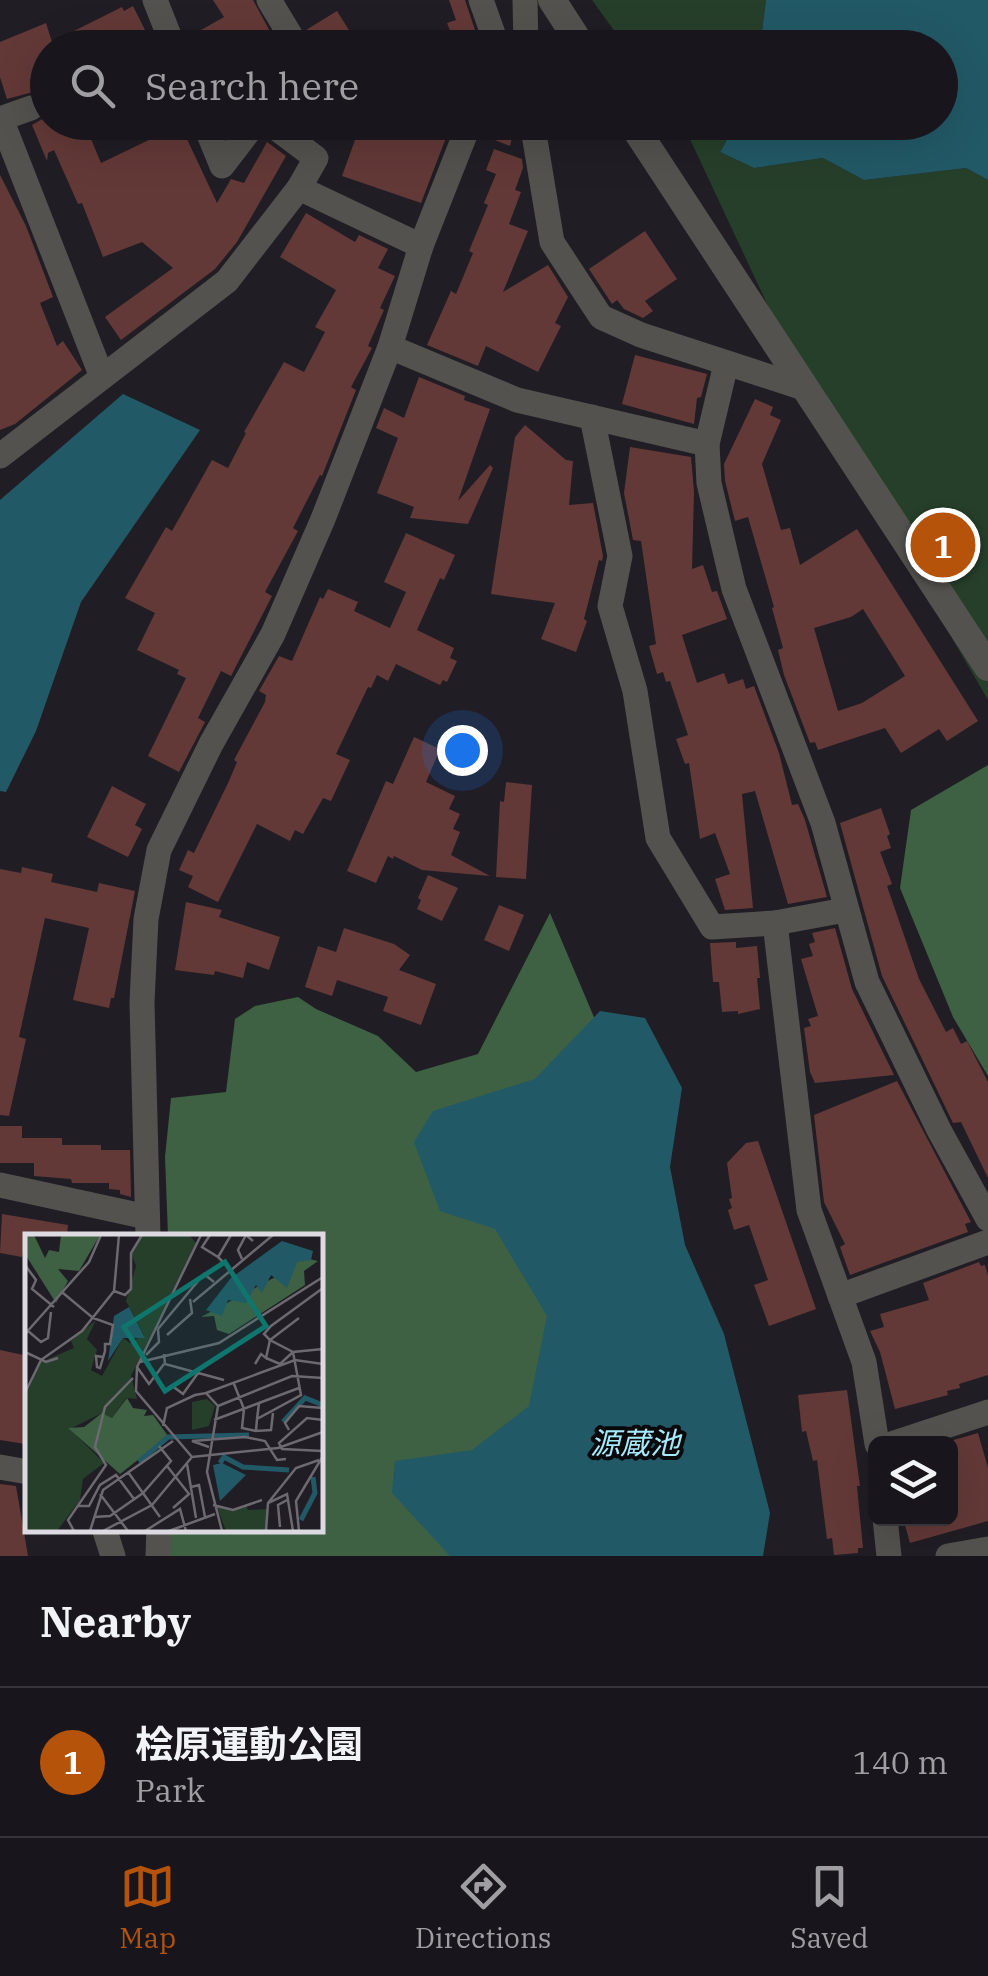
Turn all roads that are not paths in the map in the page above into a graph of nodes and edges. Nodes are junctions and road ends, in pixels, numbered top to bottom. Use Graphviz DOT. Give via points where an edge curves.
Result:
graph roads {
  1 [pos="155,0"];
  2 [pos="269,0"];
  3 [pos="481,0"];
  4 [pos="526,0"];
  5 [pos="552,0"];
  6 [pos="167,30"];
  7 [pos="287,30"];
  8 [pos="492,30"];
  9 [pos="526,30"];
  10 [pos="571,30"];
  11 [pos="30,108"];
  12 [pos="0,119"];
  13 [pos="211,140"];
  14 [pos="242,140"];
  15 [pos="292,140"];
  16 [pos="463,140"];
  17 [pos="535,140"];
  18 [pos="643,140"];
  19 [pos="300,188"];
  20 [pos="421,246"];
  21 [pos="390,347"];
  22 [pos="726,364"];
  23 [pos="102,377"];
  24 [pos="807,389"];
  25 [pos="592,416"];
  26 [pos="708,444"];
  27 [pos="0,456"];
  28 [pos="988,667"];
  29 [pos="845,910"];
  30 [pos="775,923"];
  31 [pos="0,1186"];
  32 [pos="988,1219"];
  33 [pos="148,1227"];
  34 [pos="988,1242"];
  35 [pos="840,1296"];
  36 [pos="988,1412"];
  37 [pos="876,1436"];
  38 [pos="915,1436"];
  39 [pos="0,1467"];
  40 [pos="25,1471"];
  41 [pos="886,1526"];
  42 [pos="105,1531"];
  43 [pos="159,1531"];
  44 [pos="988,1548"];
  45 [pos="113,1556"];
  46 [pos="158,1556"];
  47 [pos="889,1556"];
  48 [pos="948,1556"];
  1 -- 6 [label="street"];
  2 -- 7 [label="street"];
  3 -- 8 [label="street"];
  4 -- 9 [label="street"];
  5 -- 10 [label="street"];
  11 -- 12 [label="street"];
  12 -- 23 [label="street"];
  13 -- 14 [label="street" via="222,166"];
  15 -- 19 [label="street" via="316,158"];
  16 -- 20 [label="street"];
  17 -- 22 [label="street" via="552,242 601,317"];
  18 -- 24 [label="street"];
  19 -- 20 [label="street"];
  19 -- 23 [label="street" via="227,281"];
  20 -- 21 [label="street"];
  21 -- 25 [label="street" via="517,400"];
  21 -- 33 [label="street" via="273,634 158,850 142,1002"];
  22 -- 24 [label="street"];
  22 -- 26 [label="street"];
  23 -- 27 [label="street"];
  24 -- 28 [label="street"];
  25 -- 26 [label="street"];
  25 -- 30 [label="street" via="620,556 610,606 635,691 658,838 712,926"];
  26 -- 29 [label="street" via="709,482 734,589 823,823"];
  29 -- 30 [label="street"];
  29 -- 32 [label="street" via="867,982"];
  30 -- 35 [label="street" via="809,1210"];
  31 -- 33 [label="street"];
  34 -- 35 [label="street"];
  35 -- 37 [label="street" via="864,1362"];
  36 -- 38 [label="street"];
  39 -- 40 [label="street"];
  41 -- 47 [label="street"];
  42 -- 45 [label="street"];
  43 -- 46 [label="street"];
  44 -- 48 [label="street"];
}
